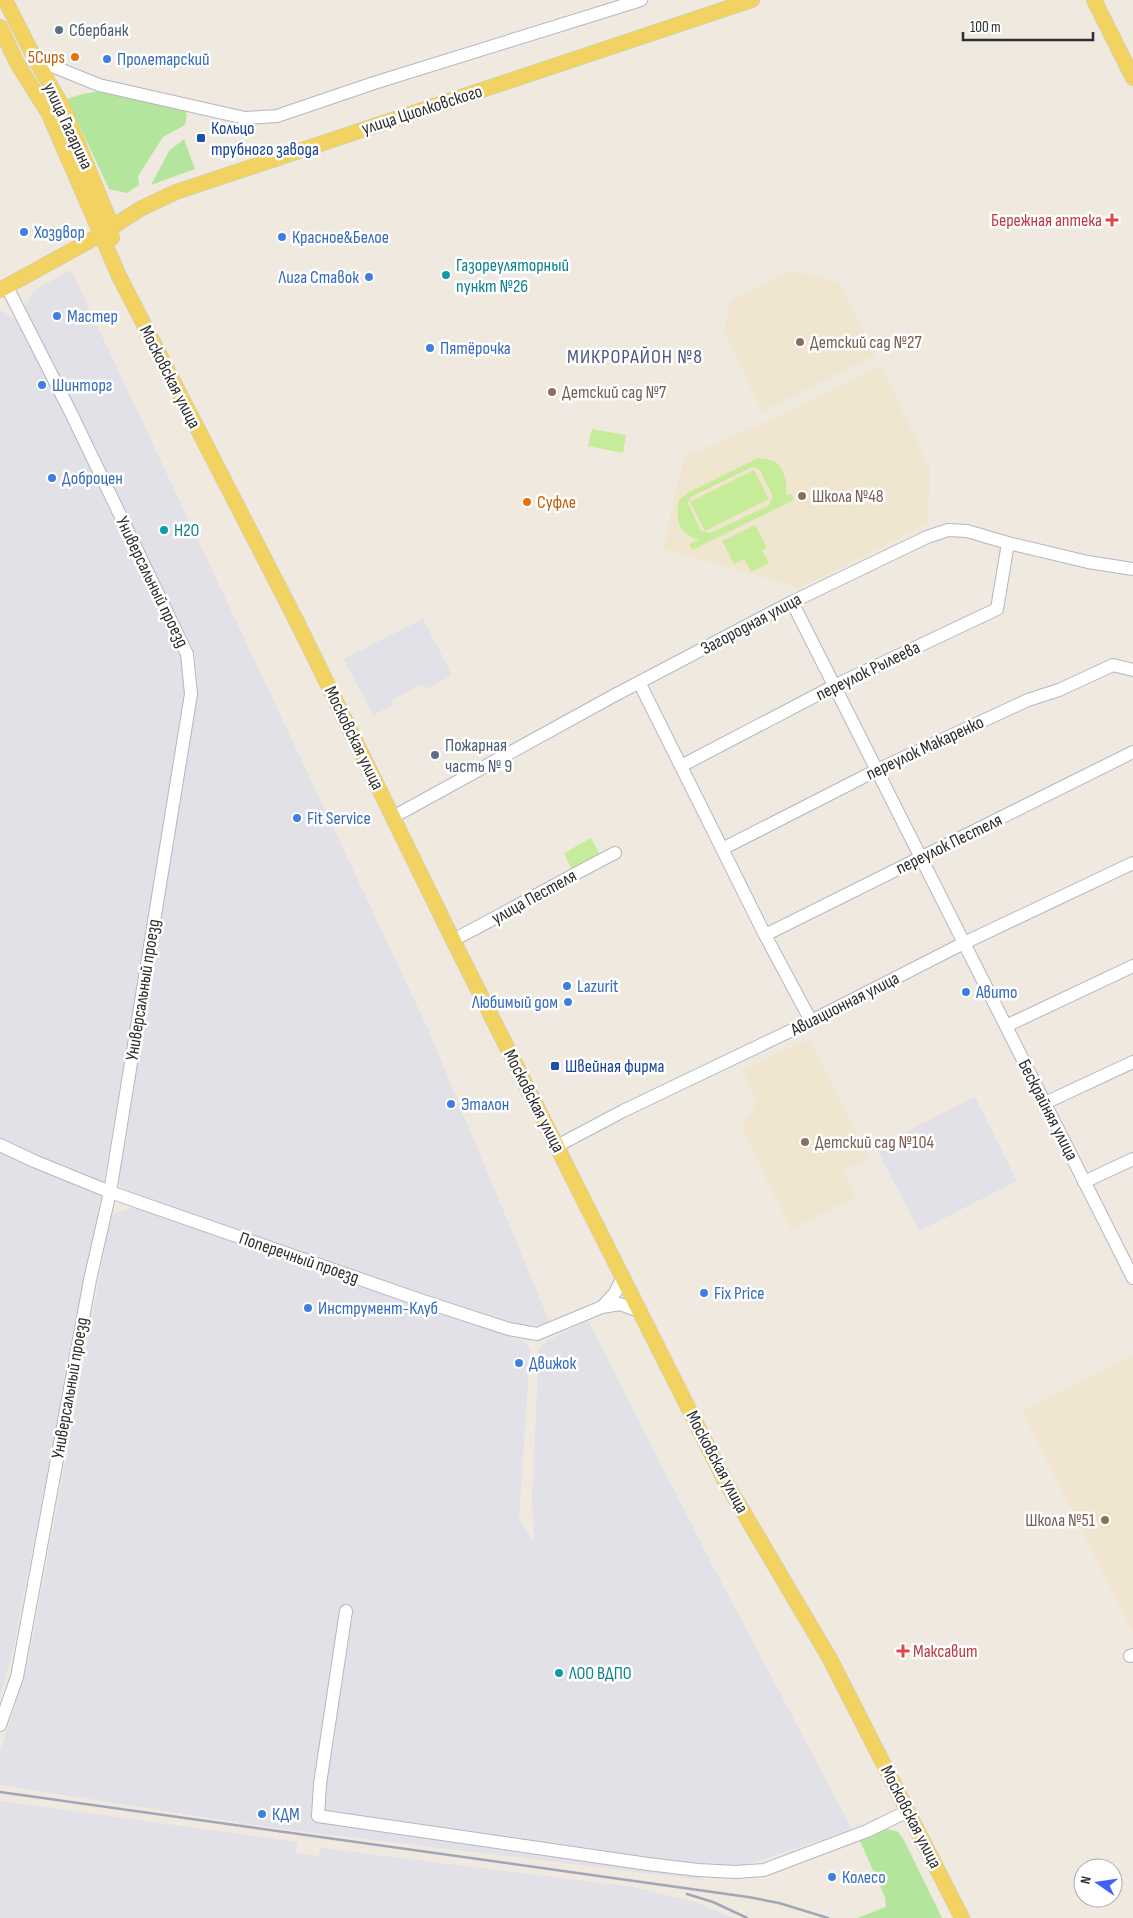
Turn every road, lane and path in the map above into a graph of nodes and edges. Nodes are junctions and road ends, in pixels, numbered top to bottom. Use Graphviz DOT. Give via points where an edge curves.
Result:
graph roads {
  1 [pos="5,0"];
  2 [pos="641,0"];
  3 [pos="752,0"];
  4 [pos="1086,0"];
  5 [pos="1094,0"];
  6 [pos="1101,0"];
  7 [pos="613,5"];
  8 [pos="1103,16"];
  9 [pos="0,28"];
  10 [pos="35,59"];
  11 [pos="1133,78"];
  12 [pos="105,232"];
  13 [pos="3,289"];
  14 [pos="1008,543"];
  15 [pos="1133,569"];
  16 [pos="792,602"];
  17 [pos="1133,670"];
  18 [pos="639,682"];
  19 [pos="834,686"];
  20 [pos="1133,752"];
  21 [pos="681,766"];
  22 [pos="876,770"];
  23 [pos="392,817"];
  24 [pos="722,849"];
  25 [pos="615,853"];
  26 [pos="921,858"];
  27 [pos="1133,863"];
  28 [pos="765,935"];
  29 [pos="453,940"];
  30 [pos="964,943"];
  31 [pos="1133,966"];
  32 [pos="811,1021"];
  33 [pos="1006,1026"];
  34 [pos="1133,1062"];
  35 [pos="1045,1103"];
  36 [pos="0,1145"];
  37 [pos="557,1146"];
  38 [pos="1133,1159"];
  39 [pos="1084,1182"];
  40 [pos="110,1192"];
  41 [pos="1131,1269"];
  42 [pos="623,1277"];
  43 [pos="602,1307"];
  44 [pos="641,1312"];
  45 [pos="346,1611"];
  46 [pos="0,1724"];
  47 [pos="908,1811"];
  48 [pos="962,1918"];
  1 -- 10 [label="main road, улица Гагарина"];
  2 -- 7 [label="street"];
  3 -- 12 [label="main road, улица Циолковского" via="176,192 140,209"];
  4 -- 8 [label="main road"];
  5 -- 8 [label="main road"];
  6 -- 8 [label="main road"];
  7 -- 10 [label="street" via="278,116 245,118 99,85"];
  8 -- 11 [label="main road"];
  9 -- 12 [label="main road, улица Гагарина" via="17,63 49,114"];
  10 -- 12 [label="main road, улица Гагарина" via="64,108 108,217"];
  12 -- 13 [label="main road, улица Циолковского"];
  12 -- 23 [label="main road, Московская улица" via="119,276 297,622"];
  13 -- 40 [label="street, Универсальный проезд" via="70,411 187,654 191,694"];
  14 -- 15 [label="street, Загородная улица"];
  14 -- 16 [label="street, Загородная улица" via="967,531 948,530"];
  14 -- 19 [label="street, переулок Рылеева" via="997,609"];
  16 -- 18 [label="street, Загородная улица"];
  16 -- 19 [label="street, Бескрайняя улица"];
  17 -- 22 [label="street, переулок Макаренко" via="1113,665"];
  18 -- 21 [label="street"];
  18 -- 23 [label="street, Загородная улица"];
  19 -- 21 [label="street, переулок Рылеева"];
  19 -- 22 [label="street, Бескрайняя улица"];
  20 -- 26 [label="street, переулок Пестеля"];
  21 -- 24 [label="street"];
  22 -- 24 [label="street, переулок Макаренко"];
  22 -- 26 [label="street, Бескрайняя улица"];
  23 -- 29 [label="main road, Московская улица"];
  24 -- 28 [label="street"];
  25 -- 29 [label="street, улица Пестеля"];
  26 -- 28 [label="street, переулок Пестеля"];
  26 -- 30 [label="street, Бескрайняя улица"];
  27 -- 30 [label="street, Авиационная улица"];
  28 -- 32 [label="street"];
  29 -- 37 [label="main road, Московская улица"];
  30 -- 32 [label="street, Авиационная улица"];
  30 -- 33 [label="street, Бескрайняя улица"];
  31 -- 33 [label="street"];
  32 -- 37 [label="street, Авиационная улица"];
  33 -- 35 [label="street, Бескрайняя улица"];
  34 -- 35 [label="street"];
  35 -- 39 [label="street, Бескрайняя улица"];
  36 -- 40 [label="street, Поперечный проезд"];
  37 -- 42 [label="main road, Московская улица"];
  38 -- 39 [label="street"];
  39 -- 41 [label="street, Бескрайняя улица"];
  40 -- 43 [label="street, Поперечный проезд" via="509,1329 537,1334"];
  40 -- 46 [label="street, Универсальный проезд" via="90,1280 17,1676"];
  42 -- 43 [label="street, Поперечный проезд" via="615,1293"];
  42 -- 44 [label="main road, Московская улица"];
  43 -- 44 [label="street, Поперечный проезд" via="620,1304"];
  44 -- 47 [label="main road, Московская улица" via="733,1495 830,1659"];
  45 -- 47 [label="street" via="318,1816 648,1864 736,1872 764,1870 867,1831"];
  47 -- 48 [label="main road, Московская улица"];
}
